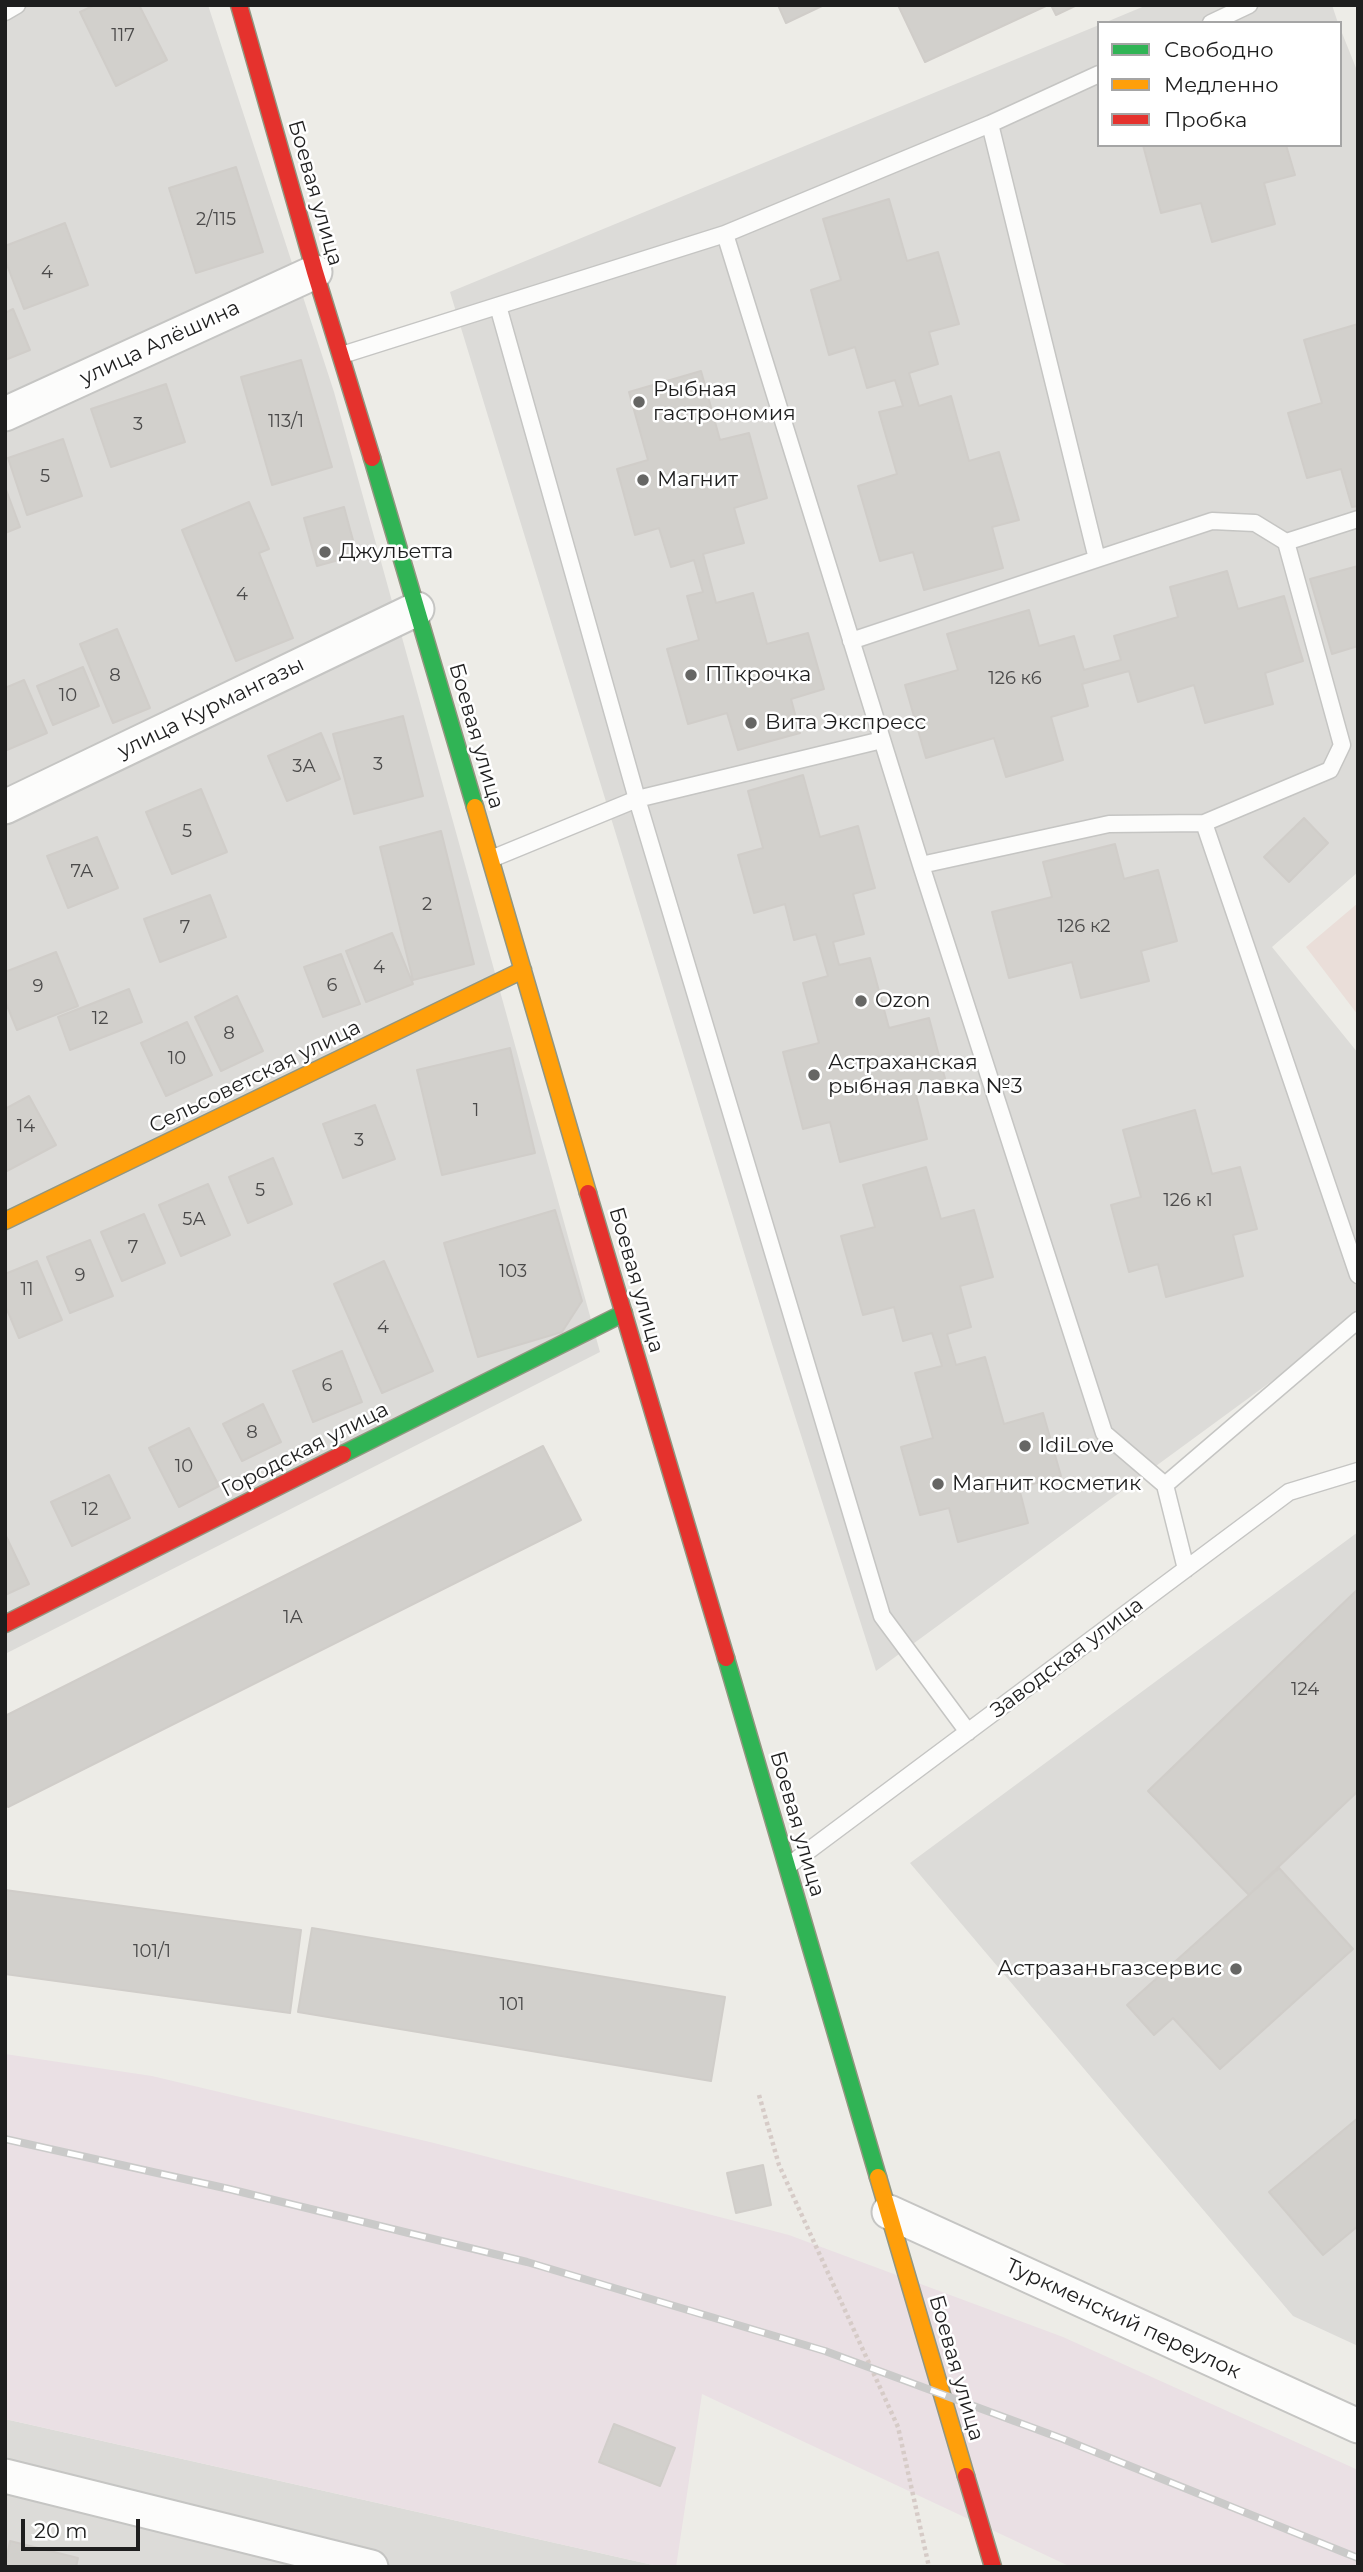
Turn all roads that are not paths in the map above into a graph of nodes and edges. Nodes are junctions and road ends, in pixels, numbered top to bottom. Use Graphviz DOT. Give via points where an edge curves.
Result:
graph roads {
  1 [pos="17,5"];
  2 [pos="239,5"];
  3 [pos="1249,5"];
  4 [pos="5,12"];
  5 [pos="1215,21"];
  6 [pos="1097,75"];
  7 [pos="990,124"];
  8 [pos="725,234"];
  9 [pos="315,272"];
  10 [pos="498,306"];
  11 [pos="342,355"];
  12 [pos="5,414"];
  13 [pos="1358,519"];
  14 [pos="1286,542"];
  15 [pos="1097,559"];
  16 [pos="417,609"];
  17 [pos="851,641"];
  18 [pos="882,740"];
  19 [pos="638,799"];
  20 [pos="5,807"];
  21 [pos="1204,823"];
  22 [pos="491,859"];
  23 [pos="921,865"];
  24 [pos="523,970"];
  25 [pos="5,1222"];
  26 [pos="1358,1275"];
  27 [pos="624,1313"];
  28 [pos="1358,1320"];
  29 [pos="1358,1471"];
  30 [pos="1165,1485"];
  31 [pos="1186,1569"];
  32 [pos="5,1624"];
  33 [pos="968,1732"];
  34 [pos="787,1867"];
  35 [pos="889,2212"];
  36 [pos="1358,2426"];
  37 [pos="5,2476"];
  38 [pos="360,2565"];
  39 [pos="993,2567"];
  1 -- 4 [label="lane"];
  2 -- 9 [label="main road, Боевая улица"];
  3 -- 5 [label="lane"];
  6 -- 7 [label="lane"];
  7 -- 8 [label="lane"];
  7 -- 15 [label="lane"];
  8 -- 10 [label="lane"];
  8 -- 17 [label="lane"];
  9 -- 11 [label="main road, Боевая улица"];
  9 -- 12 [label="street, улица Алёшина"];
  10 -- 11 [label="lane"];
  10 -- 19 [label="lane"];
  11 -- 16 [label="main road, Боевая улица"];
  13 -- 14 [label="lane"];
  14 -- 15 [label="lane" via="1255,523 1212,521"];
  14 -- 21 [label="lane" via="1342,745 1330,771"];
  15 -- 17 [label="lane"];
  16 -- 20 [label="street, улица Курмангазы"];
  16 -- 22 [label="main road, Боевая улица"];
  17 -- 18 [label="lane"];
  18 -- 19 [label="lane"];
  18 -- 23 [label="lane"];
  19 -- 22 [label="lane"];
  19 -- 33 [label="lane" via="882,1616"];
  21 -- 23 [label="lane" via="1109,824"];
  21 -- 26 [label="lane"];
  22 -- 24 [label="main road, Боевая улица"];
  23 -- 30 [label="lane" via="1104,1433"];
  24 -- 25 [label="main road, Сельсоветская улица"];
  24 -- 27 [label="main road, Боевая улица"];
  27 -- 32 [label="main road, Городская улица"];
  27 -- 34 [label="main road, Боевая улица"];
  28 -- 30 [label="lane"];
  29 -- 31 [label="lane, Заводская улица" via="1289,1492"];
  30 -- 31 [label="lane"];
  31 -- 33 [label="lane, Заводская улица"];
  33 -- 34 [label="lane, Заводская улица"];
  34 -- 35 [label="main road, Боевая улица"];
  35 -- 36 [label="street, Туркменский переулок"];
  35 -- 39 [label="main road, Боевая улица"];
  37 -- 38 [label="street"];
}
